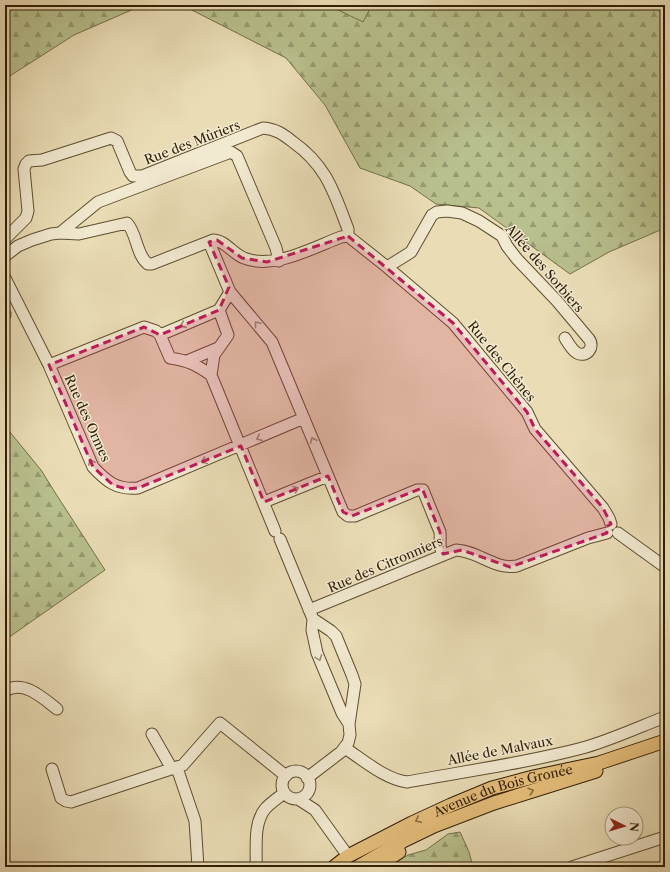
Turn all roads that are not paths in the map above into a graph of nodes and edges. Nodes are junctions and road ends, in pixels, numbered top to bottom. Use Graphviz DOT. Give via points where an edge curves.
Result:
graph roads {
  1 [pos="60,233"];
  2 [pos="348,236"];
  3 [pos="5,239"];
  4 [pos="209,242"];
  5 [pos="5,256"];
  6 [pos="279,260"];
  7 [pos="387,267"];
  8 [pos="5,278"];
  9 [pos="233,295"];
  10 [pos="219,310"];
  11 [pos="160,335"];
  12 [pos="565,338"];
  13 [pos="218,348"];
  14 [pos="187,361"];
  15 [pos="49,365"];
  16 [pos="211,374"];
  17 [pos="304,418"];
  18 [pos="240,446"];
  19 [pos="328,476"];
  20 [pos="264,502"];
  21 [pos="609,528"];
  22 [pos="443,554"];
  23 [pos="665,566"];
  24 [pos="311,615"];
  25 [pos="5,691"];
  26 [pos="57,709"];
  27 [pos="665,717"];
  28 [pos="349,724"];
  29 [pos="152,734"];
  30 [pos="665,741"];
  31 [pos="665,747"];
  32 [pos="345,748"];
  33 [pos="52,769"];
  34 [pos="174,769"];
  35 [pos="286,776"];
  36 [pos="308,778"];
  37 [pos="309,790"];
  38 [pos="284,793"];
  39 [pos="298,799"];
  40 [pos="494,803"];
  41 [pos="315,810"];
  42 [pos="665,837"];
  43 [pos="348,856"];
  44 [pos="577,866"];
  45 [pos="198,867"];
  46 [pos="256,867"];
  47 [pos="334,867"];
  48 [pos="357,867"];
  49 [pos="382,867"];
  1 -- 4 [label="street" via="79,234 127,223 148,264"];
  1 -- 5 [label="street" via="32,240"];
  1 -- 6 [label="street" via="98,202 231,152 238,156"];
  2 -- 3 [label="street, Rue des Mûriers" via="348,229 328,179 317,163 283,134 263,128 142,176 132,176 118,141 114,138 42,160 29,161 24,169 28,211 26,218"];
  2 -- 6 [label="street"];
  2 -- 7 [label="street, Rue des Chênes"];
  4 -- 6 [label="street" via="217,240 235,254 252,261"];
  4 -- 9 [label="street"];
  7 -- 12 [label="street, Allée des Sorbiers" via="411,252 432,215 447,211 462,213 502,236 517,259 589,339 591,347 587,352 579,354"];
  7 -- 21 [label="street, Rue des Chênes" via="453,323 527,412 535,429 603,508 609,518"];
  8 -- 15 [label="street, Rue des Ormes"];
  9 -- 10 [label="street"];
  17 -- 9 [label="street, one-way" via="272,342"];
  10 -- 11 [label="street, one-way"];
  10 -- 13 [label="street" via="228,335"];
  11 -- 14 [label="street" via="170,358"];
  11 -- 15 [label="street" via="144,327"];
  13 -- 14 [label="street"];
  13 -- 16 [label="street" via="214,355"];
  14 -- 16 [label="street"];
  18 -- 15 [label="street, Rue des Ormes, one-way" via="138,488 127,489 113,485 93,467"];
  16 -- 18 [label="street"];
  17 -- 18 [label="street, Rue des Ormes, one-way"];
  19 -- 17 [label="street, one-way"];
  18 -- 20 [label="street"];
  20 -- 19 [label="street, one-way"];
  19 -- 22 [label="street" via="343,512 352,516 417,490 423,490 440,532"];
  20 -- 24 [label="street"];
  21 -- 22 [label="street, Rue des Citronniers" via="518,566 498,565 462,550"];
  21 -- 23 [label="street, Rue des Chênes" via="615,524 618,526 618,534"];
  22 -- 24 [label="street, Rue des Citronniers"];
  24 -- 28 [label="street, one-way" via="317,653"];
  24 -- 28 [label="street" via="336,636 355,684"];
  25 -- 26 [label="street" via="10,688 30,689"];
  27 -- 32 [label="street, Allée de Malvaux" via="587,747 407,782 398,781 387,775"];
  28 -- 32 [label="street" via="350,735"];
  29 -- 34 [label="street"];
  30 -- 43 [label="main road, Avenue du Bois Gronée, one-way" via="599,763 492,788 412,823"];
  40 -- 31 [label="main road, Avenue du Bois Gronée, one-way"];
  32 -- 36 [label="street"];
  33 -- 34 [label="street" via="61,798 71,802"];
  34 -- 35 [label="street" via="189,759 220,723"];
  34 -- 45 [label="street" via="195,821"];
  35 -- 36 [label="street" via="296,771"];
  35 -- 38 [label="street" via="282,784"];
  36 -- 37 [label="street"];
  37 -- 39 [label="street"];
  37 -- 41 [label="street"];
  38 -- 39 [label="street"];
  38 -- 46 [label="street" via="266,807 261,816 257,831"];
  39 -- 41 [label="street"];
  40 -- 48 [label="main road, Avenue du Bois Gronée" via="429,828"];
  40 -- 49 [label="main road" via="488,811 445,828 398,852"];
  41 -- 43 [label="street"];
  42 -- 44 [label="street"];
  43 -- 47 [label="main road, Avenue du Bois Gronée"];
  43 -- 48 [label="main road"];
}
